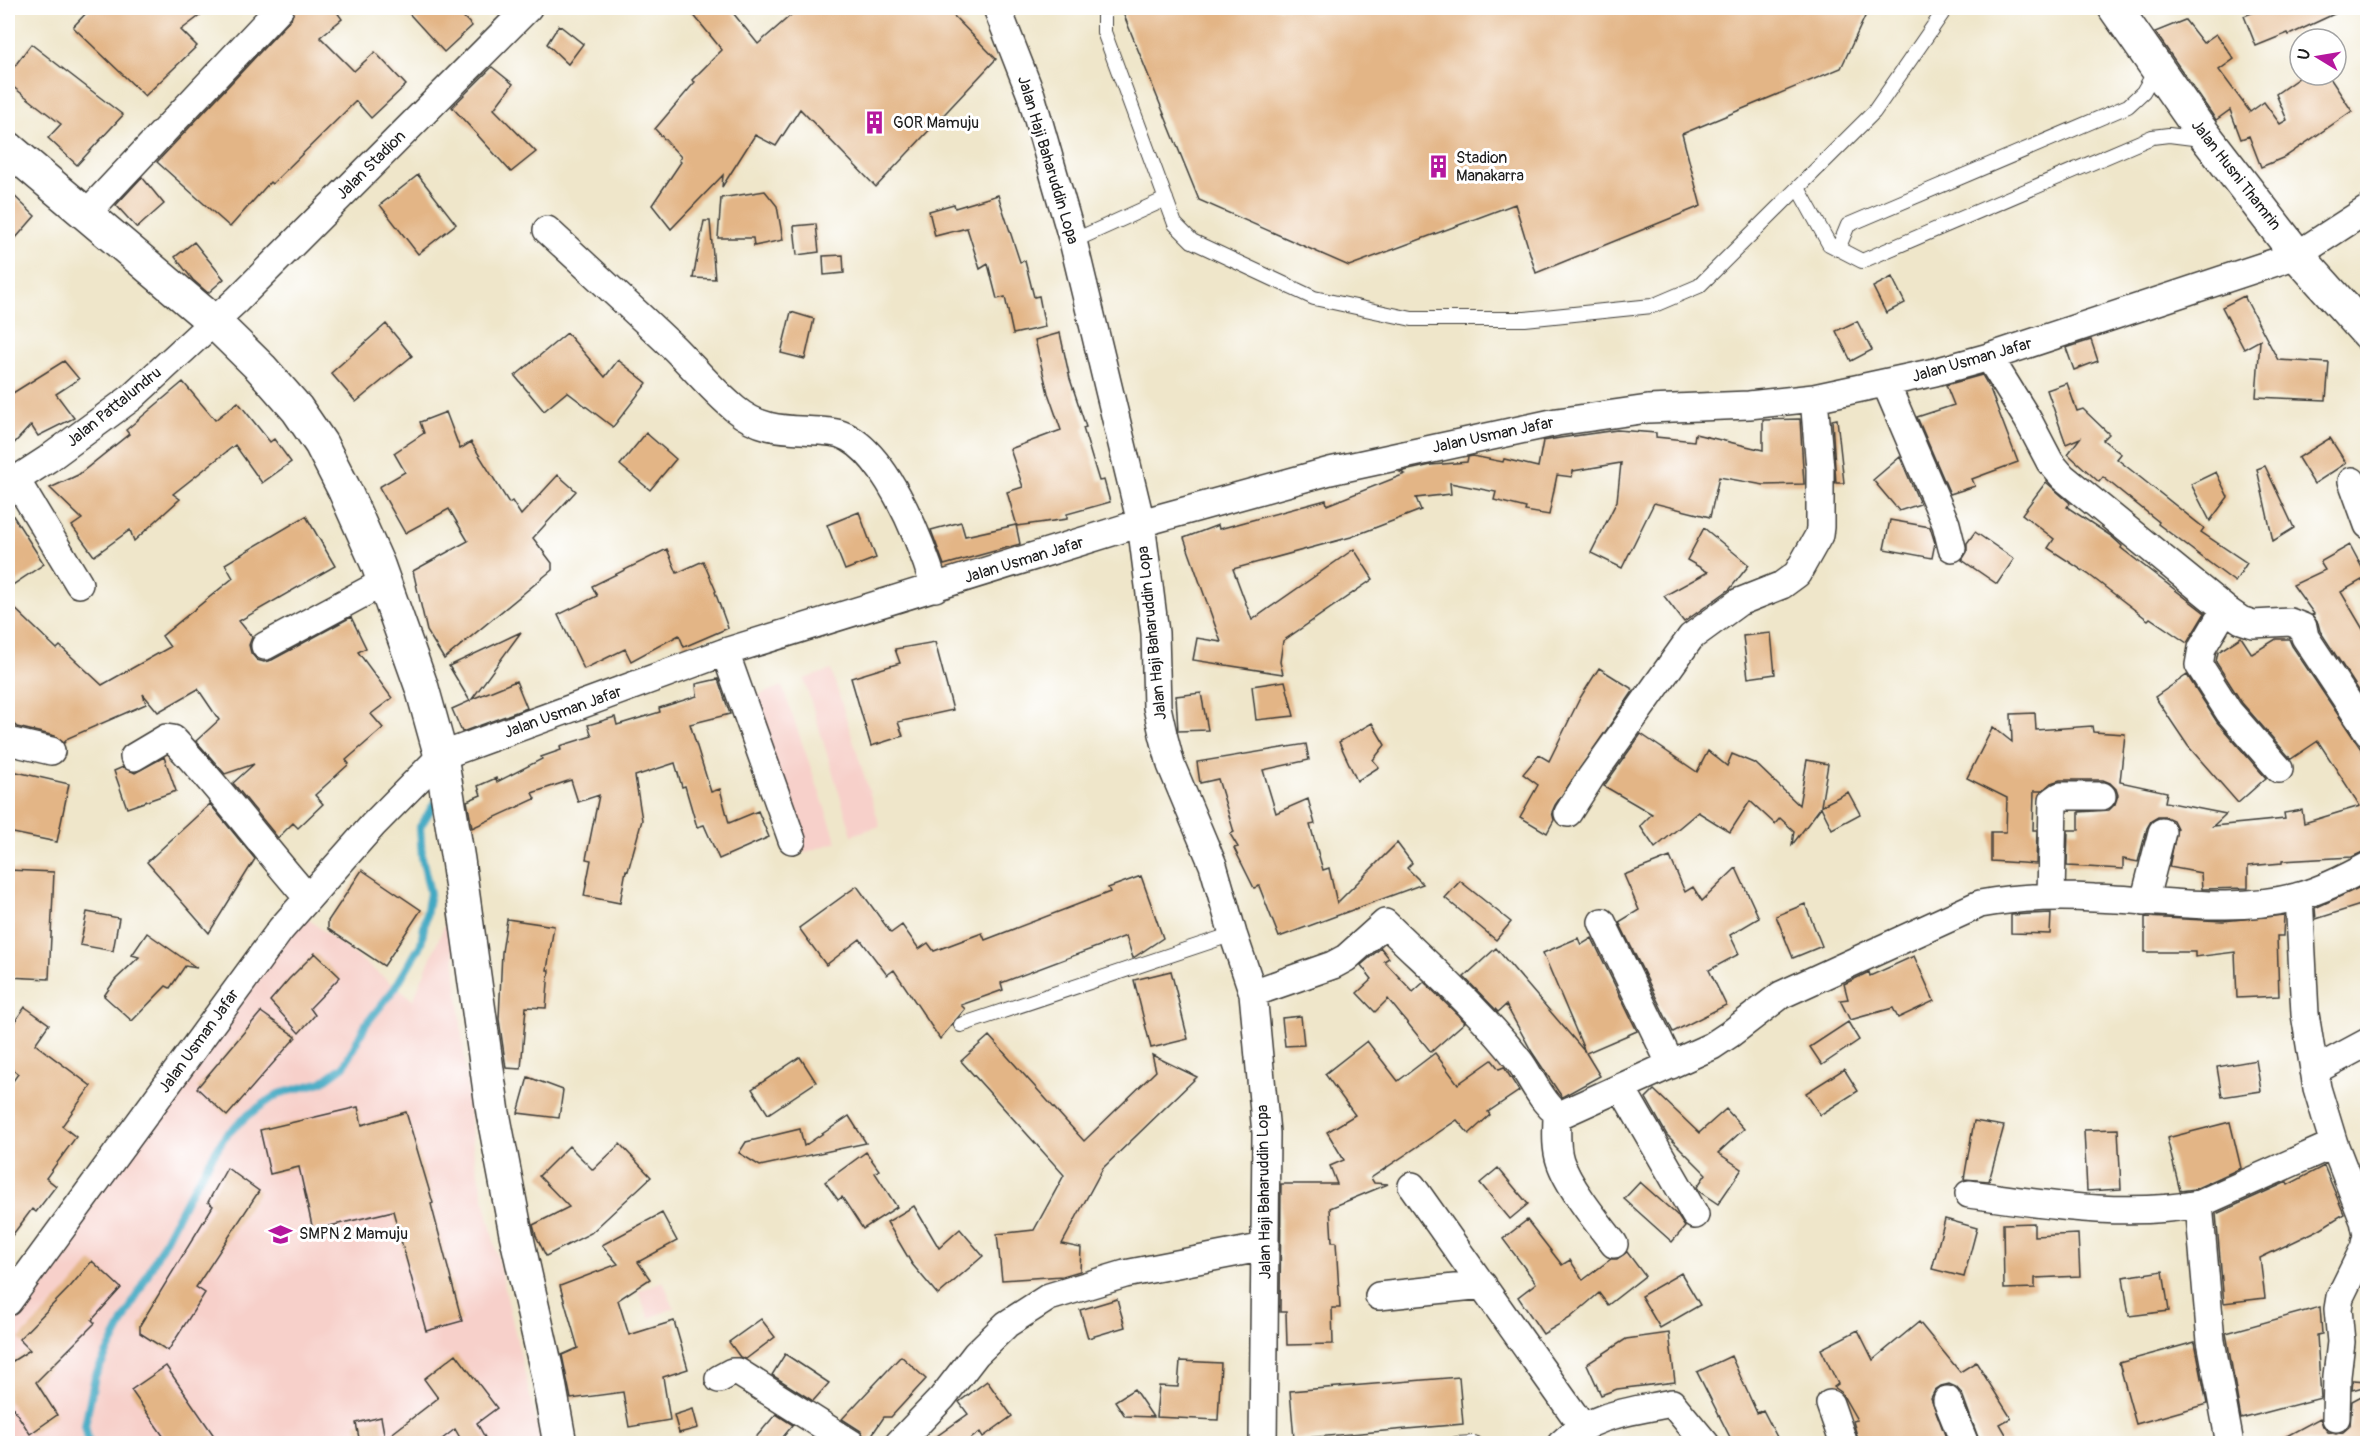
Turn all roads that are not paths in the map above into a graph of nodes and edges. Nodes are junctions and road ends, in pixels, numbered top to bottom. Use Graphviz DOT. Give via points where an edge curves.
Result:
graph roads {
  1 [pos="280,8"];
  2 [pos="528,8"];
  3 [pos="997,8"];
  4 [pos="1104,8"];
  5 [pos="1946,8"];
  6 [pos="2115,8"];
  7 [pos="2157,68"];
  8 [pos="2208,140"];
  9 [pos="8,148"];
  10 [pos="1798,188"];
  11 [pos="1166,199"];
  12 [pos="2367,209"];
  13 [pos="86,214"];
  14 [pos="547,230"];
  15 [pos="1073,241"];
  16 [pos="1838,249"];
  17 [pos="2297,255"];
  18 [pos="214,322"];
  19 [pos="2367,334"];
  20 [pos="1989,357"];
  21 [pos="1886,384"];
  22 [pos="1814,398"];
  23 [pos="2352,481"];
  24 [pos="12,482"];
  25 [pos="1141,523"];
  26 [pos="2367,525"];
  27 [pos="1952,548"];
  28 [pos="384,582"];
  29 [pos="80,584"];
  30 [pos="935,588"];
  31 [pos="2225,609"];
  32 [pos="265,646"];
  33 [pos="725,652"];
  34 [pos="2367,732"];
  35 [pos="8,741"];
  36 [pos="51,751"];
  37 [pos="441,756"];
  38 [pos="134,757"];
  39 [pos="2278,769"];
  40 [pos="2102,796"];
  41 [pos="1568,813"];
  42 [pos="2162,832"];
  43 [pos="792,840"];
  44 [pos="2367,866"];
  45 [pos="2299,896"];
  46 [pos="2051,897"];
  47 [pos="308,898"];
  48 [pos="2144,902"];
  49 [pos="1602,922"];
  50 [pos="1233,934"];
  51 [pos="1253,993"];
  52 [pos="960,1025"];
  53 [pos="2367,1041"];
  54 [pos="1671,1065"];
  55 [pos="2314,1071"];
  56 [pos="1622,1087"];
  57 [pos="1557,1113"];
  58 [pos="2334,1144"];
  59 [pos="1412,1186"];
  60 [pos="1969,1194"];
  61 [pos="2199,1204"];
  62 [pos="1695,1215"];
  63 [pos="1614,1244"];
  64 [pos="1265,1247"];
  65 [pos="1483,1285"];
  66 [pos="1379,1296"];
  67 [pos="8,1302"];
  68 [pos="719,1379"];
  69 [pos="1947,1400"];
  70 [pos="1830,1404"];
  71 [pos="2336,1418"];
  72 [pos="1582,1426"];
  73 [pos="560,1443"];
  74 [pos="852,1443"];
  75 [pos="898,1443"];
  76 [pos="1263,1443"];
  77 [pos="1456,1443"];
  78 [pos="1474,1443"];
  79 [pos="1561,1443"];
  80 [pos="1706,1443"];
  81 [pos="1844,1443"];
  82 [pos="1965,1443"];
  83 [pos="2230,1443"];
  1 -- 13 [label="street"];
  2 -- 18 [label="street, Jalan Stadion"];
  3 -- 15 [label="street, Jalan Haji Baharuddin Lopa" via="1031,95"];
  4 -- 11 [label="lane" via="1104,32"];
  5 -- 10 [label="lane" via="1874,112"];
  6 -- 7 [label="street, Jalan Husni Thamrin"];
  7 -- 8 [label="street, Jalan Husni Thamrin"];
  7 -- 16 [label="lane" via="2143,92 2128,106 1848,225"];
  8 -- 16 [label="lane" via="2152,137 1862,261"];
  8 -- 17 [label="street, Jalan Husni Thamrin"];
  9 -- 13 [label="street"];
  10 -- 11 [label="lane" via="1699,286 1652,306 1525,319 1412,319 1314,298 1192,241 1175,224"];
  10 -- 16 [label="lane" via="1829,244"];
  11 -- 15 [label="lane"];
  12 -- 17 [label="street, Jalan Usman Jafar"];
  13 -- 18 [label="street"];
  14 -- 30 [label="street" via="749,419 785,430 833,432 848,437 866,452 887,477 921,542"];
  15 -- 25 [label="street, Jalan Haji Baharuddin Lopa"];
  17 -- 19 [label="street, Jalan Husni Thamrin"];
  17 -- 20 [label="street, Jalan Usman Jafar"];
  18 -- 24 [label="street, Jalan Pattalundru" via="131,398"];
  18 -- 28 [label="street" via="261,368 321,444"];
  20 -- 21 [label="street, Jalan Usman Jafar"];
  20 -- 31 [label="street" via="2050,462 2063,477"];
  21 -- 22 [label="street, Jalan Usman Jafar"];
  21 -- 27 [label="street" via="1946,524"];
  22 -- 25 [label="street, Jalan Usman Jafar" via="1648,410 1557,422 1330,471"];
  22 -- 41 [label="street" via="1820,527 1797,574 1782,585 1739,602 1691,637"];
  23 -- 26 [label="street"];
  24 -- 29 [label="street"];
  25 -- 30 [label="street, Jalan Usman Jafar"];
  25 -- 50 [label="street, Jalan Haji Baharuddin Lopa" via="1155,633 1162,734 1213,866"];
  28 -- 32 [label="street"];
  28 -- 37 [label="street" via="422,688"];
  30 -- 33 [label="street, Jalan Usman Jafar"];
  31 -- 34 [label="street" via="2253,624 2290,622 2303,627"];
  31 -- 39 [label="street" via="2202,648 2199,665 2229,712"];
  33 -- 37 [label="street, Jalan Usman Jafar"];
  33 -- 43 [label="street"];
  35 -- 36 [label="street"];
  37 -- 47 [label="street, Jalan Usman Jafar"];
  37 -- 73 [label="street" via="493,1113"];
  38 -- 47 [label="street" via="166,738 173,739"];
  40 -- 46 [label="street" via="2060,796 2053,801"];
  42 -- 48 [label="street"];
  44 -- 45 [label="street" via="2337,883"];
  45 -- 48 [label="street" via="2243,904"];
  45 -- 55 [label="street" via="2305,1014"];
  46 -- 48 [label="street"];
  46 -- 54 [label="street" via="1993,902 1962,911 1781,994 1730,1034"];
  47 -- 67 [label="street, Jalan Usman Jafar" via="281,929"];
  49 -- 54 [label="street"];
  50 -- 51 [label="street, Jalan Haji Baharuddin Lopa"];
  50 -- 52 [label="lane"];
  51 -- 57 [label="street" via="1333,965 1385,923 1478,1013"];
  51 -- 64 [label="street, Jalan Haji Baharuddin Lopa" via="1266,1133"];
  53 -- 55 [label="street"];
  54 -- 56 [label="street"];
  55 -- 58 [label="street"];
  56 -- 57 [label="street"];
  56 -- 62 [label="street"];
  57 -- 63 [label="street" via="1558,1154 1563,1168"];
  58 -- 61 [label="street"];
  58 -- 71 [label="street" via="2367,1235 2339,1303 2341,1342"];
  59 -- 65 [label="street"];
  60 -- 61 [label="street" via="2077,1208 2164,1210"];
  61 -- 83 [label="street" via="2211,1341"];
  64 -- 75 [label="street" via="1125,1274 1049,1297 1008,1324 976,1354 942,1398"];
  64 -- 76 [label="street, Jalan Haji Baharuddin Lopa"];
  65 -- 66 [label="street"];
  65 -- 72 [label="street"];
  68 -- 74 [label="street" via="738,1372"];
  69 -- 82 [label="street"];
  70 -- 81 [label="street"];
  72 -- 79 [label="street"];
  72 -- 80 [label="street" via="1604,1417 1672,1403"];
  77 -- 78 [label="lane"];
}
